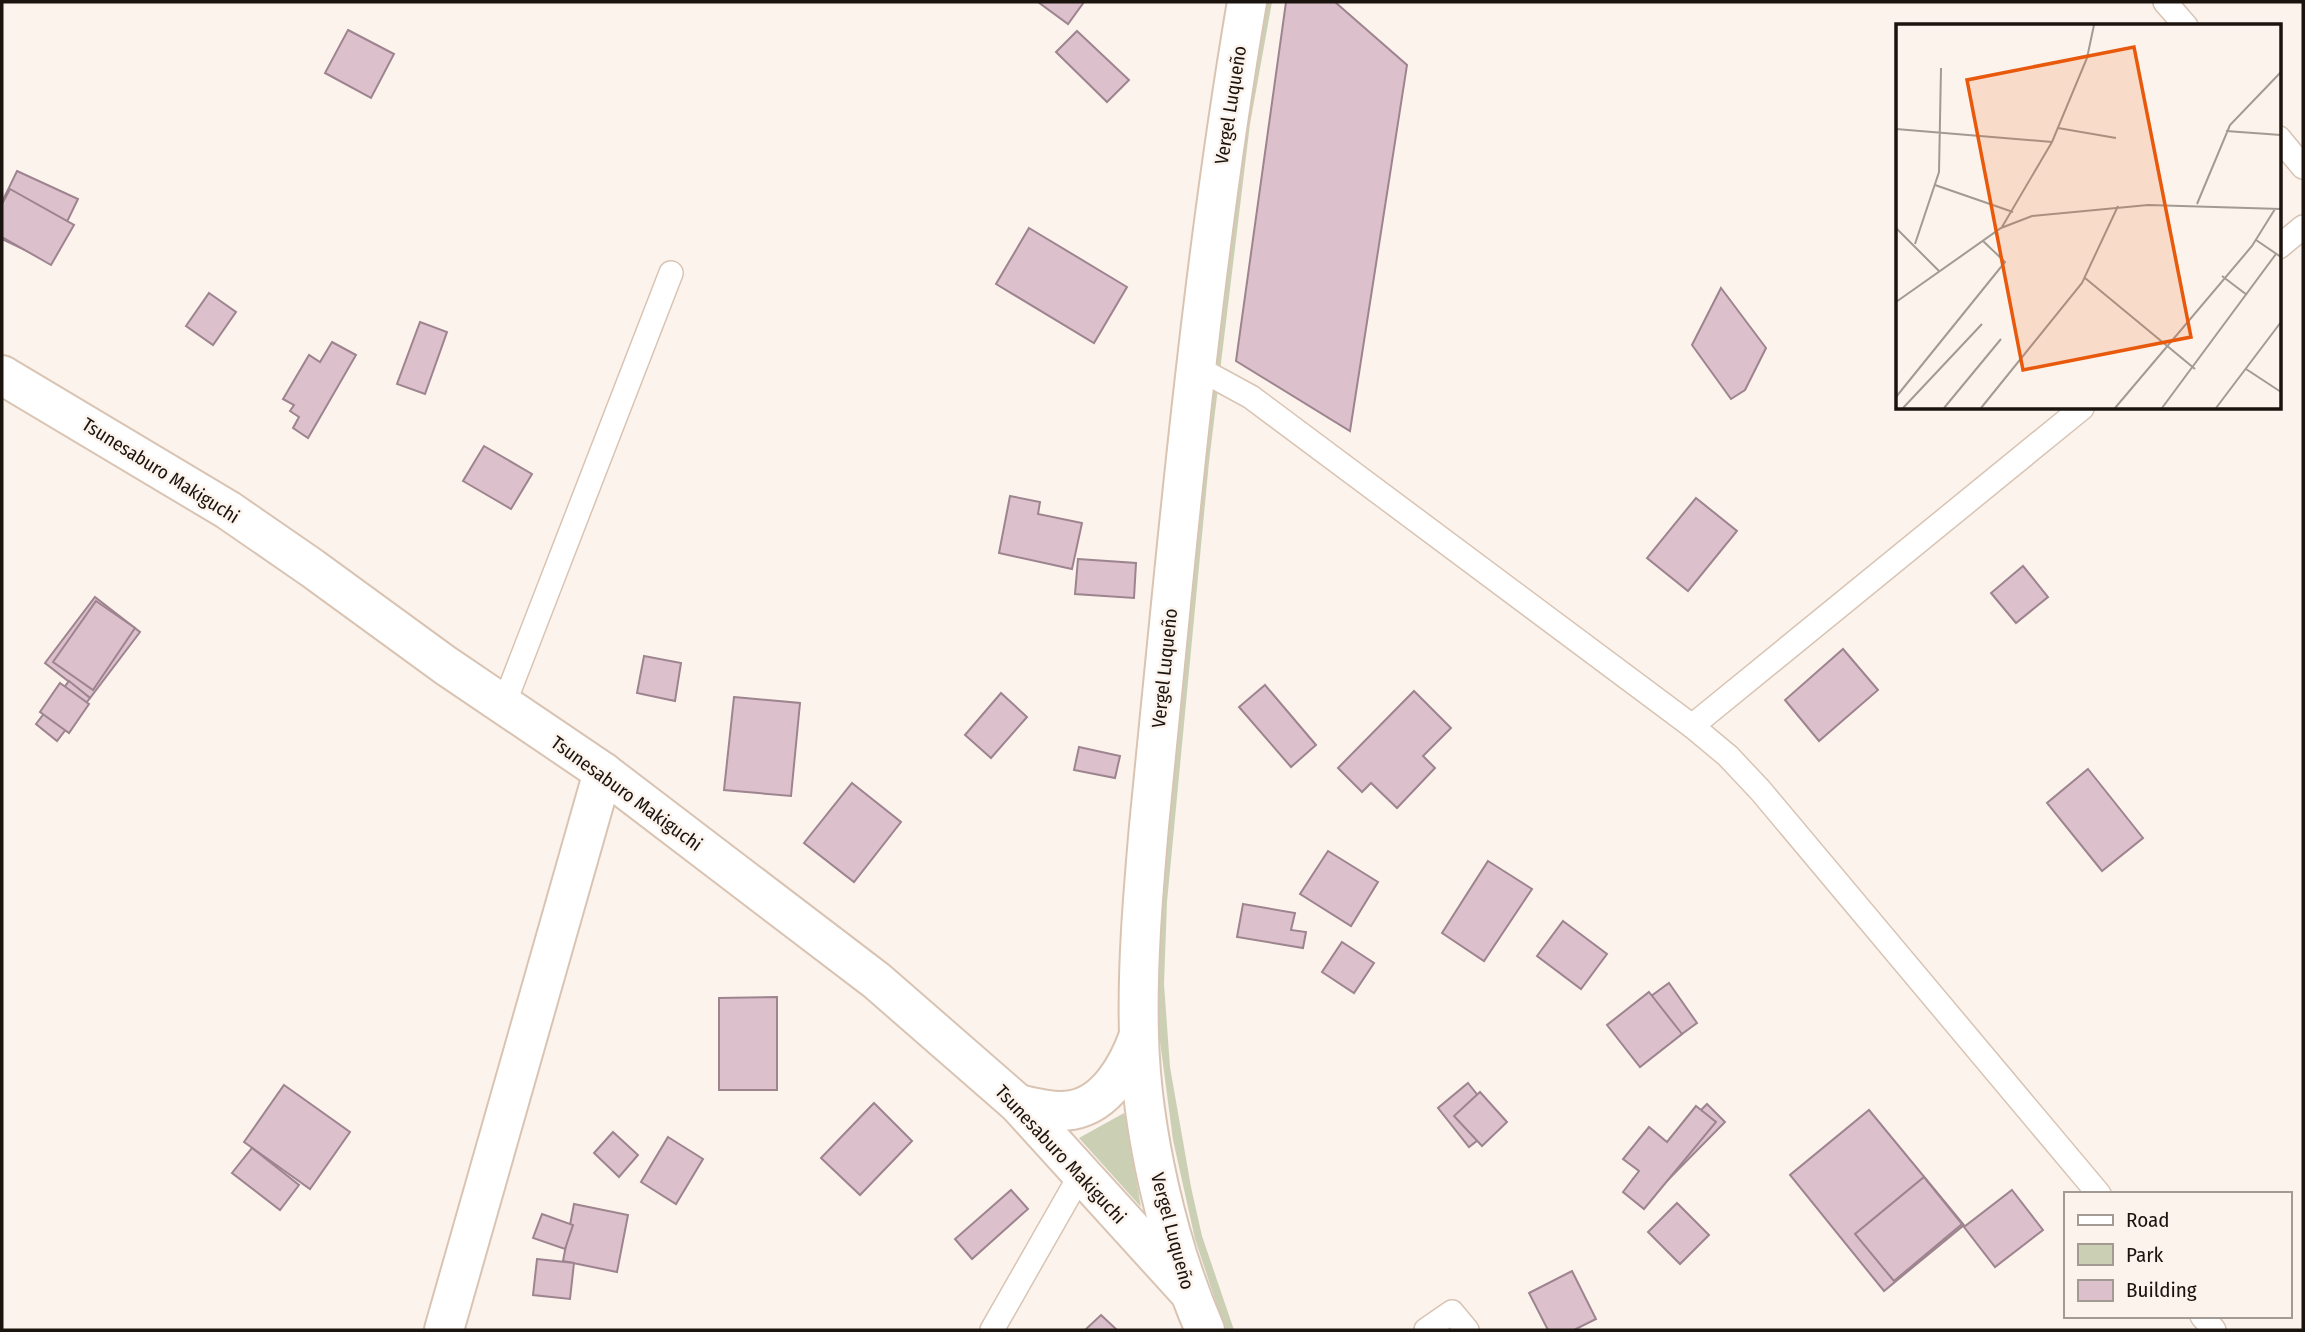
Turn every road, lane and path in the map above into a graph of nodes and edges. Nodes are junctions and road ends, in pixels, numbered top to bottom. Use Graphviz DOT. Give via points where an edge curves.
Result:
graph roads {
  1 [pos="1247,2"];
  2 [pos="2165,2"];
  3 [pos="2184,24"];
  4 [pos="2280,139"];
  5 [pos="2303,167"];
  6 [pos="2303,227"];
  7 [pos="2280,246"];
  8 [pos="671,273"];
  9 [pos="1194,366"];
  10 [pos="2,375"];
  11 [pos="2080,410"];
  12 [pos="504,704"];
  13 [pos="1692,726"];
  14 [pos="603,772"];
  15 [pos="1139,1035"];
  16 [pos="1018,1104"];
  17 [pos="1081,1174"];
  18 [pos="2097,1192"];
  19 [pos="1187,1290"];
  20 [pos="444,1330"];
  21 [pos="992,1330"];
  22 [pos="1205,1330"];
  23 [pos="1426,1330"];
  24 [pos="1467,1330"];
  1 -- 9 [label="street, Vergel Luqueño"];
  2 -- 3 [label="lane"];
  4 -- 5 [label="lane"];
  6 -- 7 [label="lane"];
  8 -- 12 [label="lane"];
  9 -- 13 [label="lane" via="1251,397"];
  9 -- 15 [label="street, Vergel Luqueño" via="1143,894"];
  10 -- 12 [label="street, Tsunesaburo Makiguchi" via="228,510"];
  11 -- 13 [label="lane"];
  12 -- 14 [label="street, Tsunesaburo Makiguchi"];
  13 -- 18 [label="lane" via="1760,790"];
  14 -- 16 [label="street, Tsunesaburo Makiguchi" via="877,981"];
  14 -- 20 [label="street"];
  15 -- 16 [label="street" via="1130,1060 1090,1104 1055,1111"];
  15 -- 19 [label="street, Vergel Luqueño" via="1148,1127"];
  16 -- 17 [label="street, Tsunesaburo Makiguchi"];
  17 -- 19 [label="street, Tsunesaburo Makiguchi"];
  17 -- 21 [label="lane"];
  19 -- 22 [label="street, Vergel Luqueño"];
  23 -- 24 [label="lane" via="1452,1312"];
}
